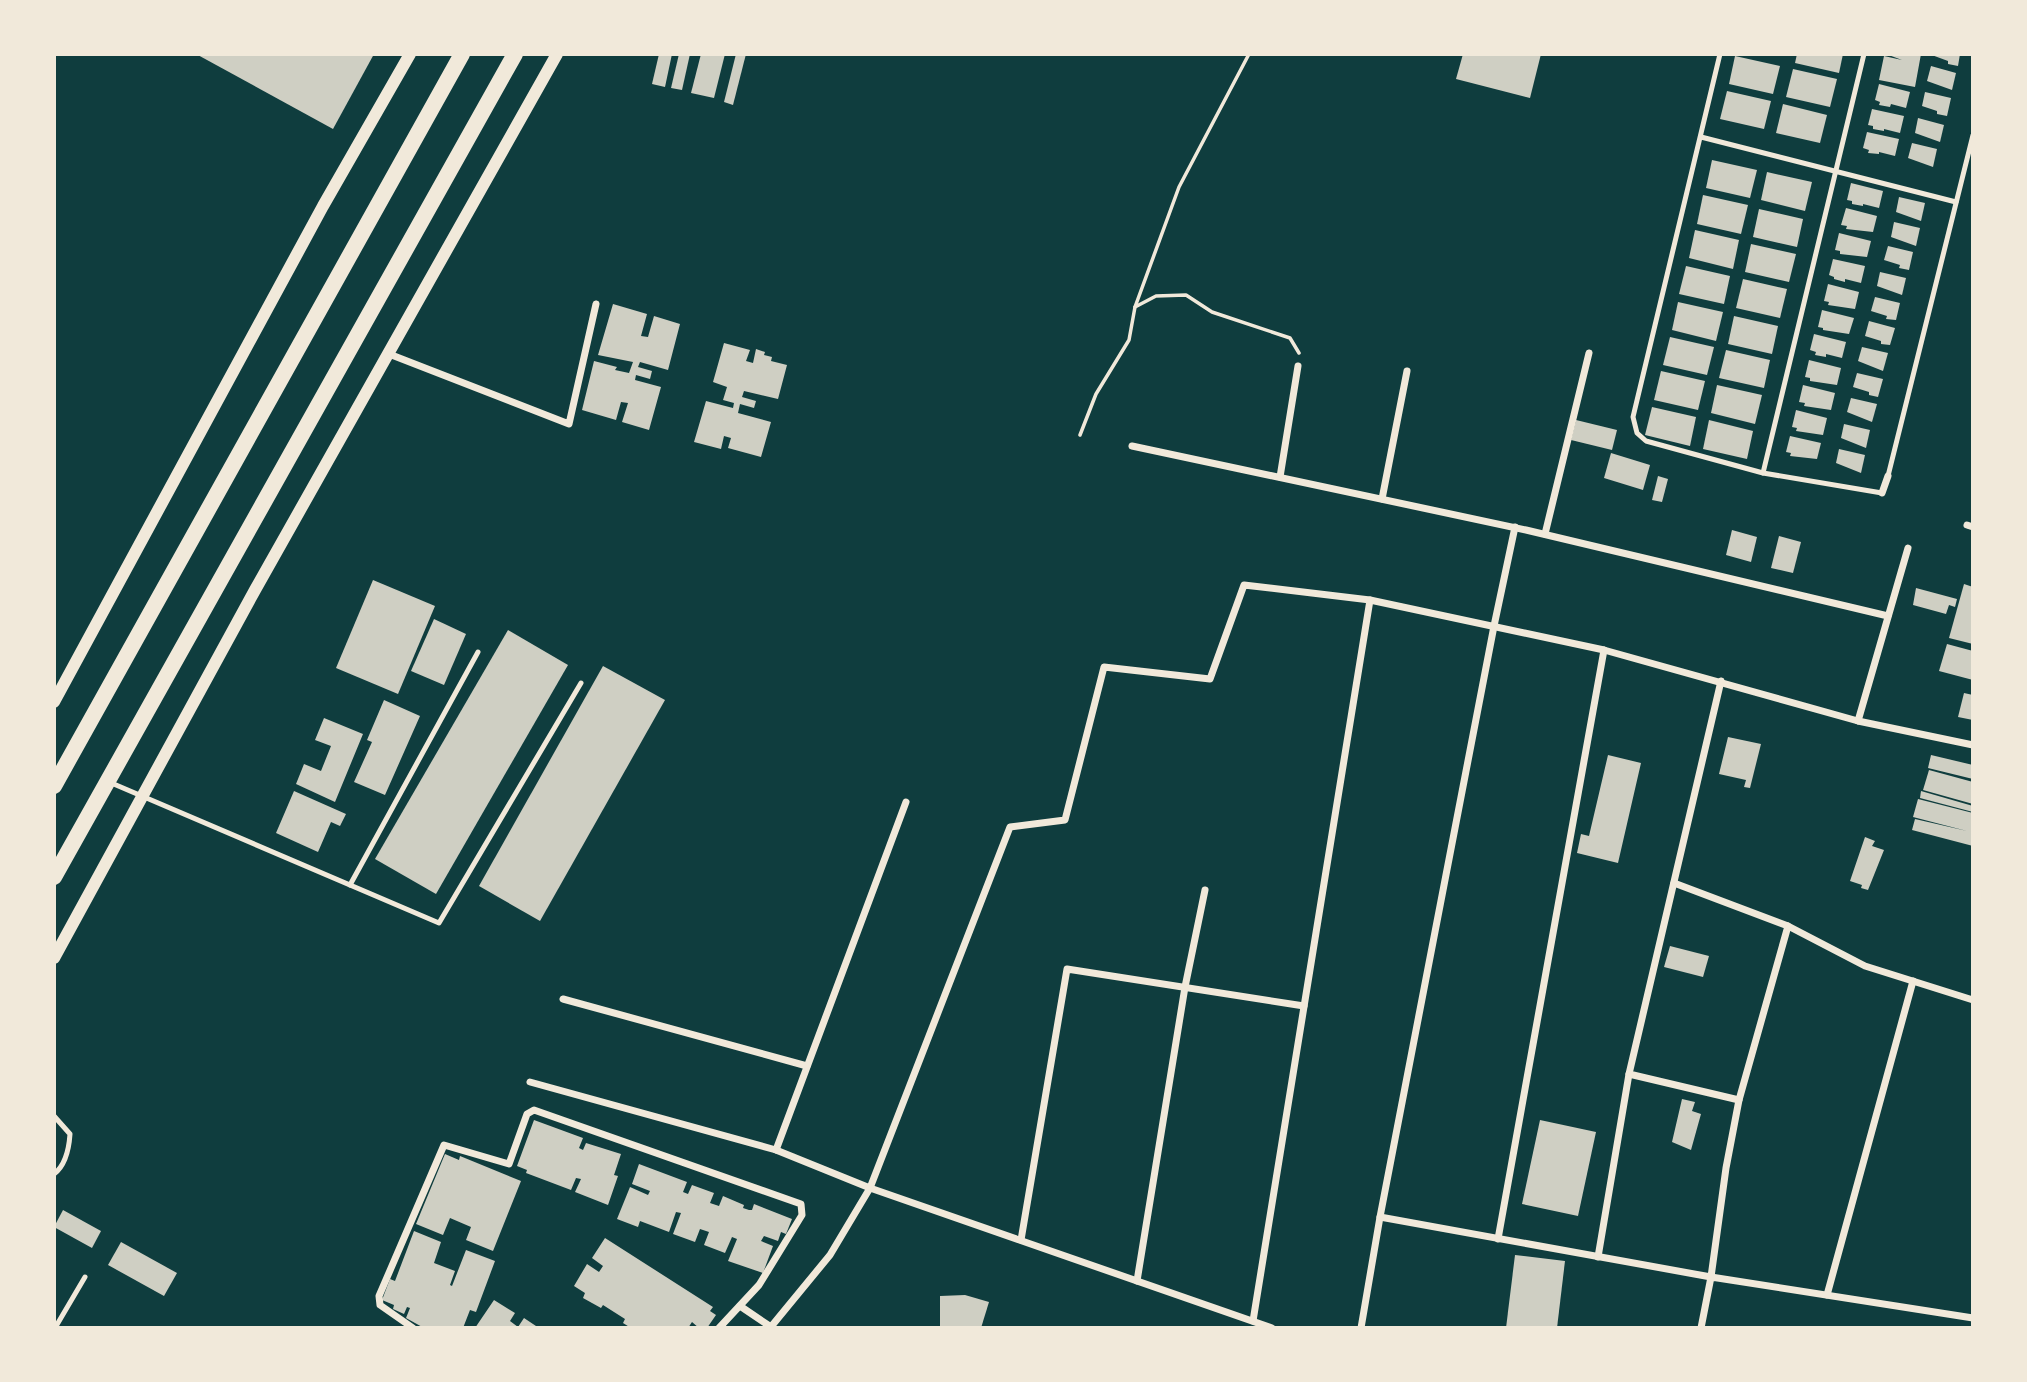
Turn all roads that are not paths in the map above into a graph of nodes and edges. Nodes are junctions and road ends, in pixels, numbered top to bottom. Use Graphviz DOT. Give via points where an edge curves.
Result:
graph roads {
  1 [pos="410,54"];
  2 [pos="462,54"];
  3 [pos="515,54"];
  4 [pos="557,54"];
  5 [pos="1720,54"];
  6 [pos="1864,54"];
  7 [pos="1973,135"];
  8 [pos="1701,137"];
  9 [pos="1836,170"];
  10 [pos="1956,202"];
  11 [pos="596,304"];
  12 [pos="1589,353"];
  13 [pos="389,354"];
  14 [pos="1298,366"];
  15 [pos="1408,371"];
  16 [pos="1132,446"];
  17 [pos="1763,473"];
  18 [pos="1888,476"];
  19 [pos="1280,477"];
  20 [pos="1882,493"];
  21 [pos="1382,499"];
  22 [pos="1515,527"];
  23 [pos="1545,534"];
  24 [pos="1908,548"];
  25 [pos="1370,600"];
  26 [pos="1888,616"];
  27 [pos="1494,626"];
  28 [pos="1604,650"];
  29 [pos="478,652"];
  30 [pos="1721,681"];
  31 [pos="581,683"];
  32 [pos="54,702"];
  33 [pos="1858,721"];
  34 [pos="1973,745"];
  35 [pos="107,781"];
  36 [pos="54,786"];
  37 [pos="142,796"];
  38 [pos="906,802"];
  39 [pos="54,877"];
  40 [pos="1674,883"];
  41 [pos="350,885"];
  42 [pos="1205,890"];
  43 [pos="1787,926"];
  44 [pos="54,958"];
  45 [pos="1913,981"];
  46 [pos="1185,987"];
  47 [pos="563,999"];
  48 [pos="1973,1000"];
  49 [pos="1304,1006"];
  50 [pos="807,1066"];
  51 [pos="1629,1074"];
  52 [pos="530,1082"];
  53 [pos="1739,1100"];
  54 [pos="54,1116"];
  55 [pos="776,1150"];
  56 [pos="54,1174"];
  57 [pos="870,1188"];
  58 [pos="1380,1217"];
  59 [pos="1498,1239"];
  60 [pos="1021,1240"];
  61 [pos="1598,1257"];
  62 [pos="85,1277"];
  63 [pos="1711,1277"];
  64 [pos="1137,1281"];
  65 [pos="1827,1295"];
  66 [pos="740,1306"];
  67 [pos="1972,1315"];
  68 [pos="1253,1321"];
  69 [pos="771,1327"];
  70 [pos="55,1328"];
  71 [pos="413,1328"];
  72 [pos="719,1328"];
  73 [pos="1272,1328"];
  74 [pos="1361,1328"];
  75 [pos="1701,1328"];
  1 -- 32 [label="street"];
  2 -- 36 [label="highway"];
  3 -- 35 [label="highway"];
  4 -- 13 [label="street"];
  5 -- 8 [label="lane"];
  6 -- 9 [label="lane"];
  7 -- 10 [label="lane"];
  8 -- 9 [label="lane"];
  8 -- 17 [label="lane" via="1633,417 1637,433 1646,441"];
  9 -- 10 [label="lane"];
  9 -- 17 [label="lane"];
  10 -- 18 [label="lane"];
  11 -- 13 [label="street" via="569,424"];
  12 -- 23 [label="street"];
  13 -- 37 [label="street"];
  14 -- 19 [label="street"];
  15 -- 21 [label="street"];
  16 -- 19 [label="street"];
  17 -- 20 [label="lane"];
  18 -- 20 [label="street"];
  19 -- 21 [label="street"];
  21 -- 22 [label="street"];
  22 -- 23 [label="street"];
  22 -- 27 [label="street"];
  23 -- 26 [label="street"];
  24 -- 26 [label="street"];
  25 -- 27 [label="street"];
  25 -- 49 [label="street"];
  25 -- 57 [label="street" via="1244,585 1210,679 1104,667 1065,820 1010,827"];
  26 -- 33 [label="street"];
  27 -- 28 [label="street"];
  27 -- 58 [label="street"];
  28 -- 30 [label="street"];
  28 -- 59 [label="street"];
  29 -- 41 [label="lane"];
  30 -- 33 [label="street"];
  30 -- 40 [label="street"];
  31 -- 41 [label="lane" via="439,923"];
  33 -- 34 [label="street"];
  35 -- 37 [label="lane"];
  35 -- 39 [label="highway"];
  37 -- 41 [label="lane"];
  37 -- 44 [label="street"];
  38 -- 50 [label="street"];
  40 -- 43 [label="street"];
  40 -- 51 [label="street"];
  42 -- 46 [label="street"];
  43 -- 45 [label="street" via="1865,966"];
  43 -- 53 [label="street"];
  45 -- 48 [label="street"];
  45 -- 65 [label="street"];
  46 -- 49 [label="street"];
  46 -- 60 [label="street" via="1067,969"];
  46 -- 64 [label="street"];
  47 -- 50 [label="street"];
  49 -- 68 [label="street"];
  50 -- 55 [label="street"];
  51 -- 53 [label="street"];
  51 -- 61 [label="street"];
  52 -- 55 [label="street"];
  53 -- 63 [label="street"];
  54 -- 56 [label="lane" via="70,1134 65,1160"];
  55 -- 57 [label="street"];
  57 -- 60 [label="street"];
  57 -- 69 [label="street" via="830,1255"];
  58 -- 59 [label="street"];
  58 -- 74 [label="street"];
  59 -- 61 [label="street"];
  60 -- 64 [label="street"];
  61 -- 63 [label="street"];
  62 -- 70 [label="lane"];
  63 -- 65 [label="street"];
  63 -- 75 [label="street"];
  64 -- 68 [label="street"];
  65 -- 67 [label="street"];
  66 -- 69 [label="street"];
  66 -- 71 [label="street" via="759,1285 802,1215 801,1204 531,1110 509,1164 444,1145 379,1296 380,1306"];
  66 -- 72 [label="street"];
  68 -- 73 [label="street"];
}
